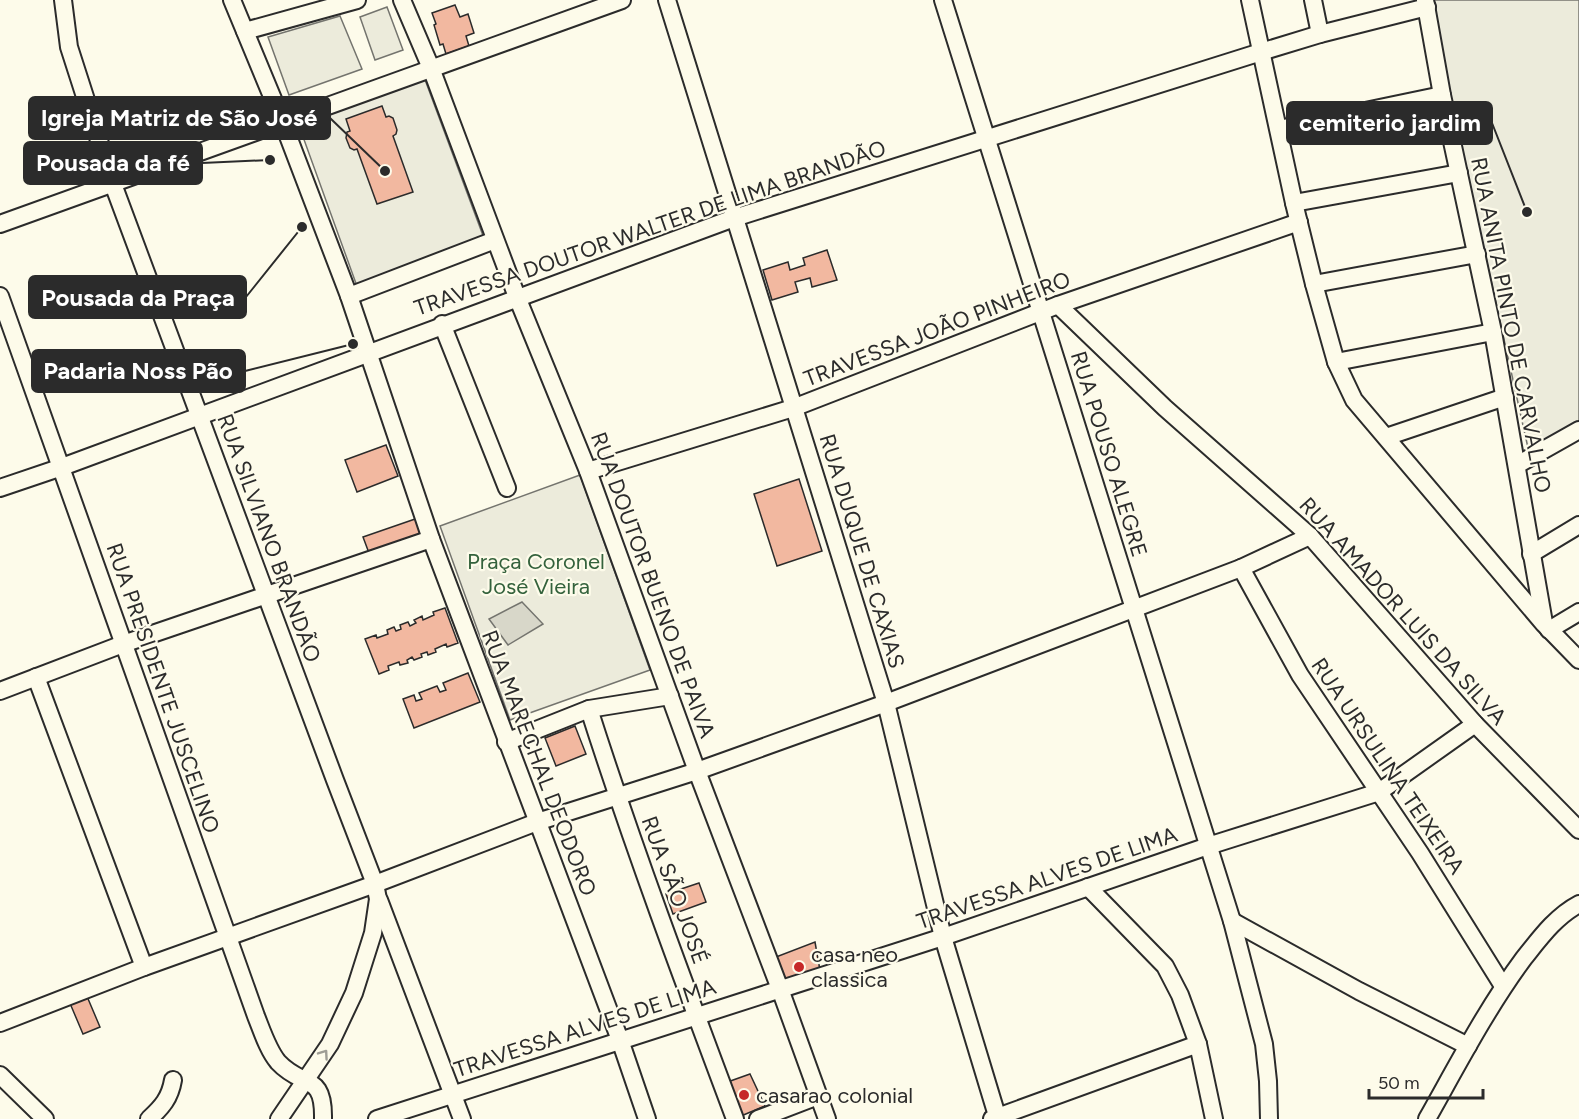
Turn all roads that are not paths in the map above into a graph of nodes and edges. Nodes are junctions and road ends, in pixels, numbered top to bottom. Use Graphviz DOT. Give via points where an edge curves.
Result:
graph roads {
  1 [pos="63,0"];
  2 [pos="232,0"];
  3 [pos="357,0"];
  4 [pos="402,0"];
  5 [pos="622,0"];
  6 [pos="667,0"];
  7 [pos="943,0"];
  8 [pos="1250,0"];
  9 [pos="1313,0"];
  10 [pos="1426,4"];
  11 [pos="245,31"];
  12 [pos="1320,34"];
  13 [pos="1261,52"];
  14 [pos="430,68"];
  15 [pos="1442,95"];
  16 [pos="283,123"];
  17 [pos="1279,129"];
  18 [pos="986,137"];
  19 [pos="1460,173"];
  20 [pos="113,184"];
  21 [pos="1294,203"];
  22 [pos="734,218"];
  23 [pos="1299,222"];
  24 [pos="0,224"];
  25 [pos="495,240"];
  26 [pos="1477,254"];
  27 [pos="1314,284"];
  28 [pos="0,296"];
  29 [pos="349,296"];
  30 [pos="517,297"];
  31 [pos="1058,305"];
  32 [pos="1041,312"];
  33 [pos="442,324"];
  34 [pos="1493,332"];
  35 [pos="368,352"];
  36 [pos="1336,362"];
  37 [pos="1505,397"];
  38 [pos="794,408"];
  39 [pos="200,415"];
  40 [pos="1579,430"];
  41 [pos="1386,437"];
  42 [pos="1517,465"];
  43 [pos="62,467"];
  44 [pos="588,471"];
  45 [pos="0,488"];
  46 [pos="507,488"];
  47 [pos="1579,525"];
  48 [pos="1310,536"];
  49 [pos="431,539"];
  50 [pos="1532,554"];
  51 [pos="1241,568"];
  52 [pos="267,596"];
  53 [pos="1134,607"];
  54 [pos="1579,612"];
  55 [pos="1546,627"];
  56 [pos="123,644"];
  57 [pos="1579,660"];
  58 [pos="36,677"];
  59 [pos="0,691"];
  60 [pos="670,696"];
  61 [pos="886,704"];
  62 [pos="589,709"];
  63 [pos="1475,724"];
  64 [pos="506,741"];
  65 [pos="697,771"];
  66 [pos="1379,792"];
  67 [pos="616,796"];
  68 [pos="537,822"];
  69 [pos="1579,830"];
  70 [pos="1208,846"];
  71 [pos="1088,887"];
  72 [pos="377,891"];
  73 [pos="1579,904"];
  74 [pos="1232,921"];
  75 [pos="228,937"];
  76 [pos="943,938"];
  77 [pos="144,967"];
  78 [pos="1503,986"];
  79 [pos="780,989"];
  80 [pos="696,1017"];
  81 [pos="0,1023"];
  82 [pos="620,1040"];
  83 [pos="1198,1044"];
  84 [pos="1468,1046"];
  85 [pos="0,1075"];
  86 [pos="173,1080"];
  87 [pos="305,1080"];
  88 [pos="453,1094"];
  89 [pos="818,1096"];
  90 [pos="996,1118"];
  91 [pos="45,1119"];
  92 [pos="149,1119"];
  93 [pos="279,1119"];
  94 [pos="323,1119"];
  95 [pos="378,1119"];
  96 [pos="462,1119"];
  97 [pos="647,1119"];
  98 [pos="735,1119"];
  99 [pos="758,1119"];
  100 [pos="827,1119"];
  101 [pos="1214,1119"];
  102 [pos="1269,1119"];
  103 [pos="1427,1119"];
  1 -- 20 [label="street, RUA SILVIANO BRANDÃO" via="69,47"];
  2 -- 11 [label="street, RUA MARECHAL DEODORO"];
  3 -- 11 [label="street"];
  4 -- 14 [label="street, RUA DOUTOR BUENO DE PAIVA"];
  5 -- 14 [label="street"];
  6 -- 22 [label="street, RUA DUQUE DE CAXIAS"];
  7 -- 18 [label="street, RUA POUSO ALEGRE"];
  8 -- 13 [label="street"];
  9 -- 12 [label="street"];
  10 -- 12 [label="street, TRAVESSA DOUTOR WALTER DE LIMA BRANDÃO"];
  10 -- 15 [label="street, RUA ANITA PINTO DE CARVALHO"];
  11 -- 16 [label="street, RUA MARECHAL DEODORO"];
  12 -- 13 [label="street, TRAVESSA DOUTOR WALTER DE LIMA BRANDÃO"];
  13 -- 17 [label="street"];
  13 -- 18 [label="street, TRAVESSA DOUTOR WALTER DE LIMA BRANDÃO"];
  14 -- 16 [label="street"];
  14 -- 25 [label="street, RUA DOUTOR BUENO DE PAIVA"];
  15 -- 17 [label="street"];
  15 -- 19 [label="street, RUA ANITA PINTO DE CARVALHO"];
  16 -- 20 [label="street"];
  16 -- 29 [label="street, RUA MARECHAL DEODORO"];
  17 -- 21 [label="street"];
  18 -- 22 [label="street, TRAVESSA DOUTOR WALTER DE LIMA BRANDÃO"];
  18 -- 32 [label="street, RUA POUSO ALEGRE"];
  19 -- 21 [label="street"];
  19 -- 26 [label="street, RUA ANITA PINTO DE CARVALHO"];
  20 -- 24 [label="street"];
  20 -- 39 [label="street, RUA SILVIANO BRANDÃO"];
  21 -- 23 [label="street"];
  22 -- 30 [label="street, TRAVESSA DOUTOR WALTER DE LIMA BRANDÃO"];
  22 -- 38 [label="street, RUA DUQUE DE CAXIAS"];
  23 -- 27 [label="street"];
  23 -- 31 [label="street, TRAVESSA JOÃO PINHEIRO"];
  25 -- 29 [label="street"];
  25 -- 30 [label="street, RUA DOUTOR BUENO DE PAIVA"];
  26 -- 27 [label="street"];
  26 -- 34 [label="street, RUA ANITA PINTO DE CARVALHO"];
  27 -- 36 [label="street"];
  28 -- 43 [label="street, RUA PRESIDENTE JUSCELINO"];
  29 -- 35 [label="street, RUA MARECHAL DEODORO"];
  30 -- 33 [label="street, TRAVESSA DOUTOR WALTER DE LIMA BRANDÃO"];
  30 -- 44 [label="street, RUA DOUTOR BUENO DE PAIVA"];
  31 -- 32 [label="street, TRAVESSA JOÃO PINHEIRO"];
  31 -- 48 [label="street, RUA AMADOR LUIS DA SILVA" via="1165,408"];
  32 -- 38 [label="street, TRAVESSA JOÃO PINHEIRO"];
  32 -- 53 [label="street, RUA POUSO ALEGRE"];
  33 -- 35 [label="street, TRAVESSA DOUTOR WALTER DE LIMA BRANDÃO"];
  33 -- 46 [label="street"];
  34 -- 36 [label="street"];
  34 -- 37 [label="street, RUA ANITA PINTO DE CARVALHO"];
  35 -- 39 [label="street, TRAVESSA DOUTOR WALTER DE LIMA BRANDÃO"];
  35 -- 49 [label="street, RUA MARECHAL DEODORO"];
  36 -- 41 [label="street" via="1354,400"];
  37 -- 41 [label="street"];
  37 -- 42 [label="street, RUA ANITA PINTO DE CARVALHO"];
  38 -- 44 [label="street, TRAVESSA JOÃO PINHEIRO"];
  38 -- 61 [label="street, RUA DUQUE DE CAXIAS"];
  39 -- 43 [label="street, TRAVESSA DOUTOR WALTER DE LIMA BRANDÃO"];
  39 -- 52 [label="street, RUA SILVIANO BRANDÃO"];
  40 -- 42 [label="street"];
  41 -- 55 [label="street"];
  42 -- 50 [label="street, RUA ANITA PINTO DE CARVALHO"];
  43 -- 45 [label="street, TRAVESSA DOUTOR WALTER DE LIMA BRANDÃO"];
  43 -- 56 [label="street, RUA PRESIDENTE JUSCELINO"];
  44 -- 60 [label="street, RUA DOUTOR BUENO DE PAIVA"];
  47 -- 50 [label="street"];
  48 -- 51 [label="street"];
  48 -- 63 [label="street, RUA AMADOR LUIS DA SILVA"];
  49 -- 52 [label="street"];
  49 -- 64 [label="street, RUA MARECHAL DEODORO"];
  50 -- 55 [label="street, RUA ANITA PINTO DE CARVALHO"];
  51 -- 53 [label="street"];
  51 -- 66 [label="street, RUA URSULINA TEIXEIRA" via="1300,675"];
  52 -- 56 [label="street"];
  52 -- 72 [label="street, RUA SILVIANO BRANDÃO"];
  53 -- 61 [label="street"];
  53 -- 70 [label="street, RUA POUSO ALEGRE"];
  54 -- 55 [label="street"];
  55 -- 57 [label="street"];
  56 -- 58 [label="street"];
  56 -- 75 [label="street, RUA PRESIDENTE JUSCELINO"];
  58 -- 59 [label="street"];
  58 -- 77 [label="street"];
  60 -- 62 [label="street"];
  60 -- 65 [label="street, RUA DOUTOR BUENO DE PAIVA"];
  61 -- 65 [label="street"];
  61 -- 76 [label="street, RUA DUQUE DE CAXIAS"];
  62 -- 64 [label="street"];
  62 -- 67 [label="street, RUA SÃO JOSÉ"];
  63 -- 66 [label="street, TRAVESSA ALVES DE LIMA"];
  63 -- 69 [label="street, RUA AMADOR LUIS DA SILVA"];
  64 -- 68 [label="street, RUA MARECHAL DEODORO"];
  65 -- 67 [label="street"];
  65 -- 79 [label="street, RUA DOUTOR BUENO DE PAIVA"];
  66 -- 70 [label="street, TRAVESSA ALVES DE LIMA"];
  66 -- 78 [label="street, RUA URSULINA TEIXEIRA"];
  67 -- 68 [label="street"];
  67 -- 80 [label="street, RUA SÃO JOSÉ"];
  68 -- 72 [label="street"];
  68 -- 82 [label="street, RUA MARECHAL DEODORO"];
  70 -- 71 [label="street, TRAVESSA ALVES DE LIMA"];
  70 -- 74 [label="street, RUA POUSO ALEGRE"];
  71 -- 76 [label="street, TRAVESSA ALVES DE LIMA"];
  71 -- 83 [label="street" via="1165,966"];
  72 -- 75 [label="street"];
  87 -- 72 [label="street, one-way" via="330,1044 354,993 373,933"];
  72 -- 88 [label="street, RUA SILVIANO BRANDÃO"];
  73 -- 78 [label="street" via="1545,931"];
  74 -- 84 [label="street"];
  74 -- 102 [label="street, RUA POUSO ALEGRE" via="1264,1044"];
  75 -- 77 [label="street"];
  75 -- 87 [label="street, RUA PRESIDENTE JUSCELINO" via="269,1047 277,1061"];
  76 -- 79 [label="street, TRAVESSA ALVES DE LIMA"];
  76 -- 90 [label="street, RUA DUQUE DE CAXIAS"];
  77 -- 81 [label="street"];
  78 -- 84 [label="street"];
  79 -- 80 [label="street, TRAVESSA ALVES DE LIMA"];
  79 -- 89 [label="street, RUA DOUTOR BUENO DE PAIVA"];
  80 -- 82 [label="street, TRAVESSA ALVES DE LIMA"];
  80 -- 98 [label="street, RUA SÃO JOSÉ"];
  82 -- 88 [label="street, TRAVESSA ALVES DE LIMA"];
  82 -- 97 [label="street, RUA MARECHAL DEODORO"];
  83 -- 90 [label="street"];
  83 -- 101 [label="street"];
  84 -- 103 [label="street"];
  85 -- 91 [label="street"];
  86 -- 92 [label="street" via="165,1104"];
  87 -- 93 [label="street"];
  87 -- 94 [label="street, RUA PRESIDENTE JUSCELINO" via="322,1095"];
  88 -- 95 [label="street, TRAVESSA ALVES DE LIMA"];
  88 -- 96 [label="street, RUA SILVIANO BRANDÃO"];
  89 -- 99 [label="street"];
  89 -- 100 [label="street, RUA DOUTOR BUENO DE PAIVA"];
}
